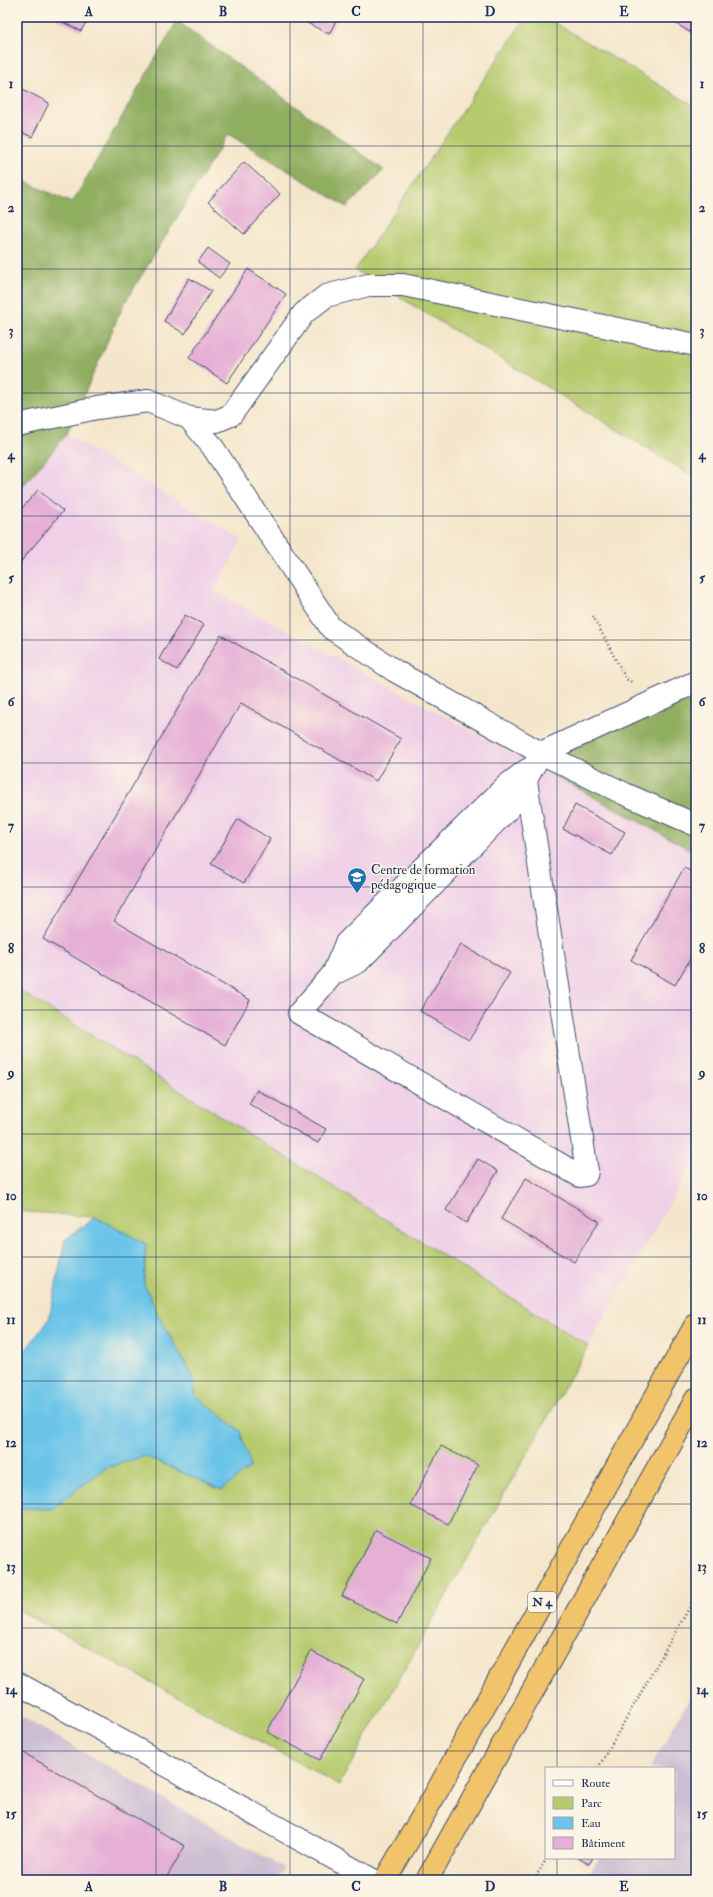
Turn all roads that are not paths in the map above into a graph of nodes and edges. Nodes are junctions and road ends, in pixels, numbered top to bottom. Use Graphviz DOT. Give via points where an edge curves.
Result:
graph roads {
  1 [pos="696,345"];
  2 [pos="189,418"];
  3 [pos="17,425"];
  4 [pos="696,682"];
  5 [pos="534,766"];
  6 [pos="696,825"];
  7 [pos="696,1324"];
  8 [pos="696,1399"];
  9 [pos="17,1683"];
  10 [pos="344,1873"];
  11 [pos="373,1880"];
  12 [pos="385,1880"];
  13 [pos="427,1880"];
  1 -- 2 [label="street" via="403,285 368,285 326,296 304,313 231,416 217,421"];
  2 -- 3 [label="street" via="148,401 97,408"];
  2 -- 5 [label="street" via="212,446 331,628"];
  4 -- 5 [label="street" via="656,700"];
  5 -- 5 [label="street" via="507,785 346,943 333,974 299,1013 580,1176 586,1175 587,1171"];
  5 -- 6 [label="street" via="625,794"];
  7 -- 12 [label="highway, N 4" via="436,1793"];
  8 -- 13 [label="highway, N 4"];
  9 -- 10 [label="street"];
  10 -- 11 [label="street"];
}
